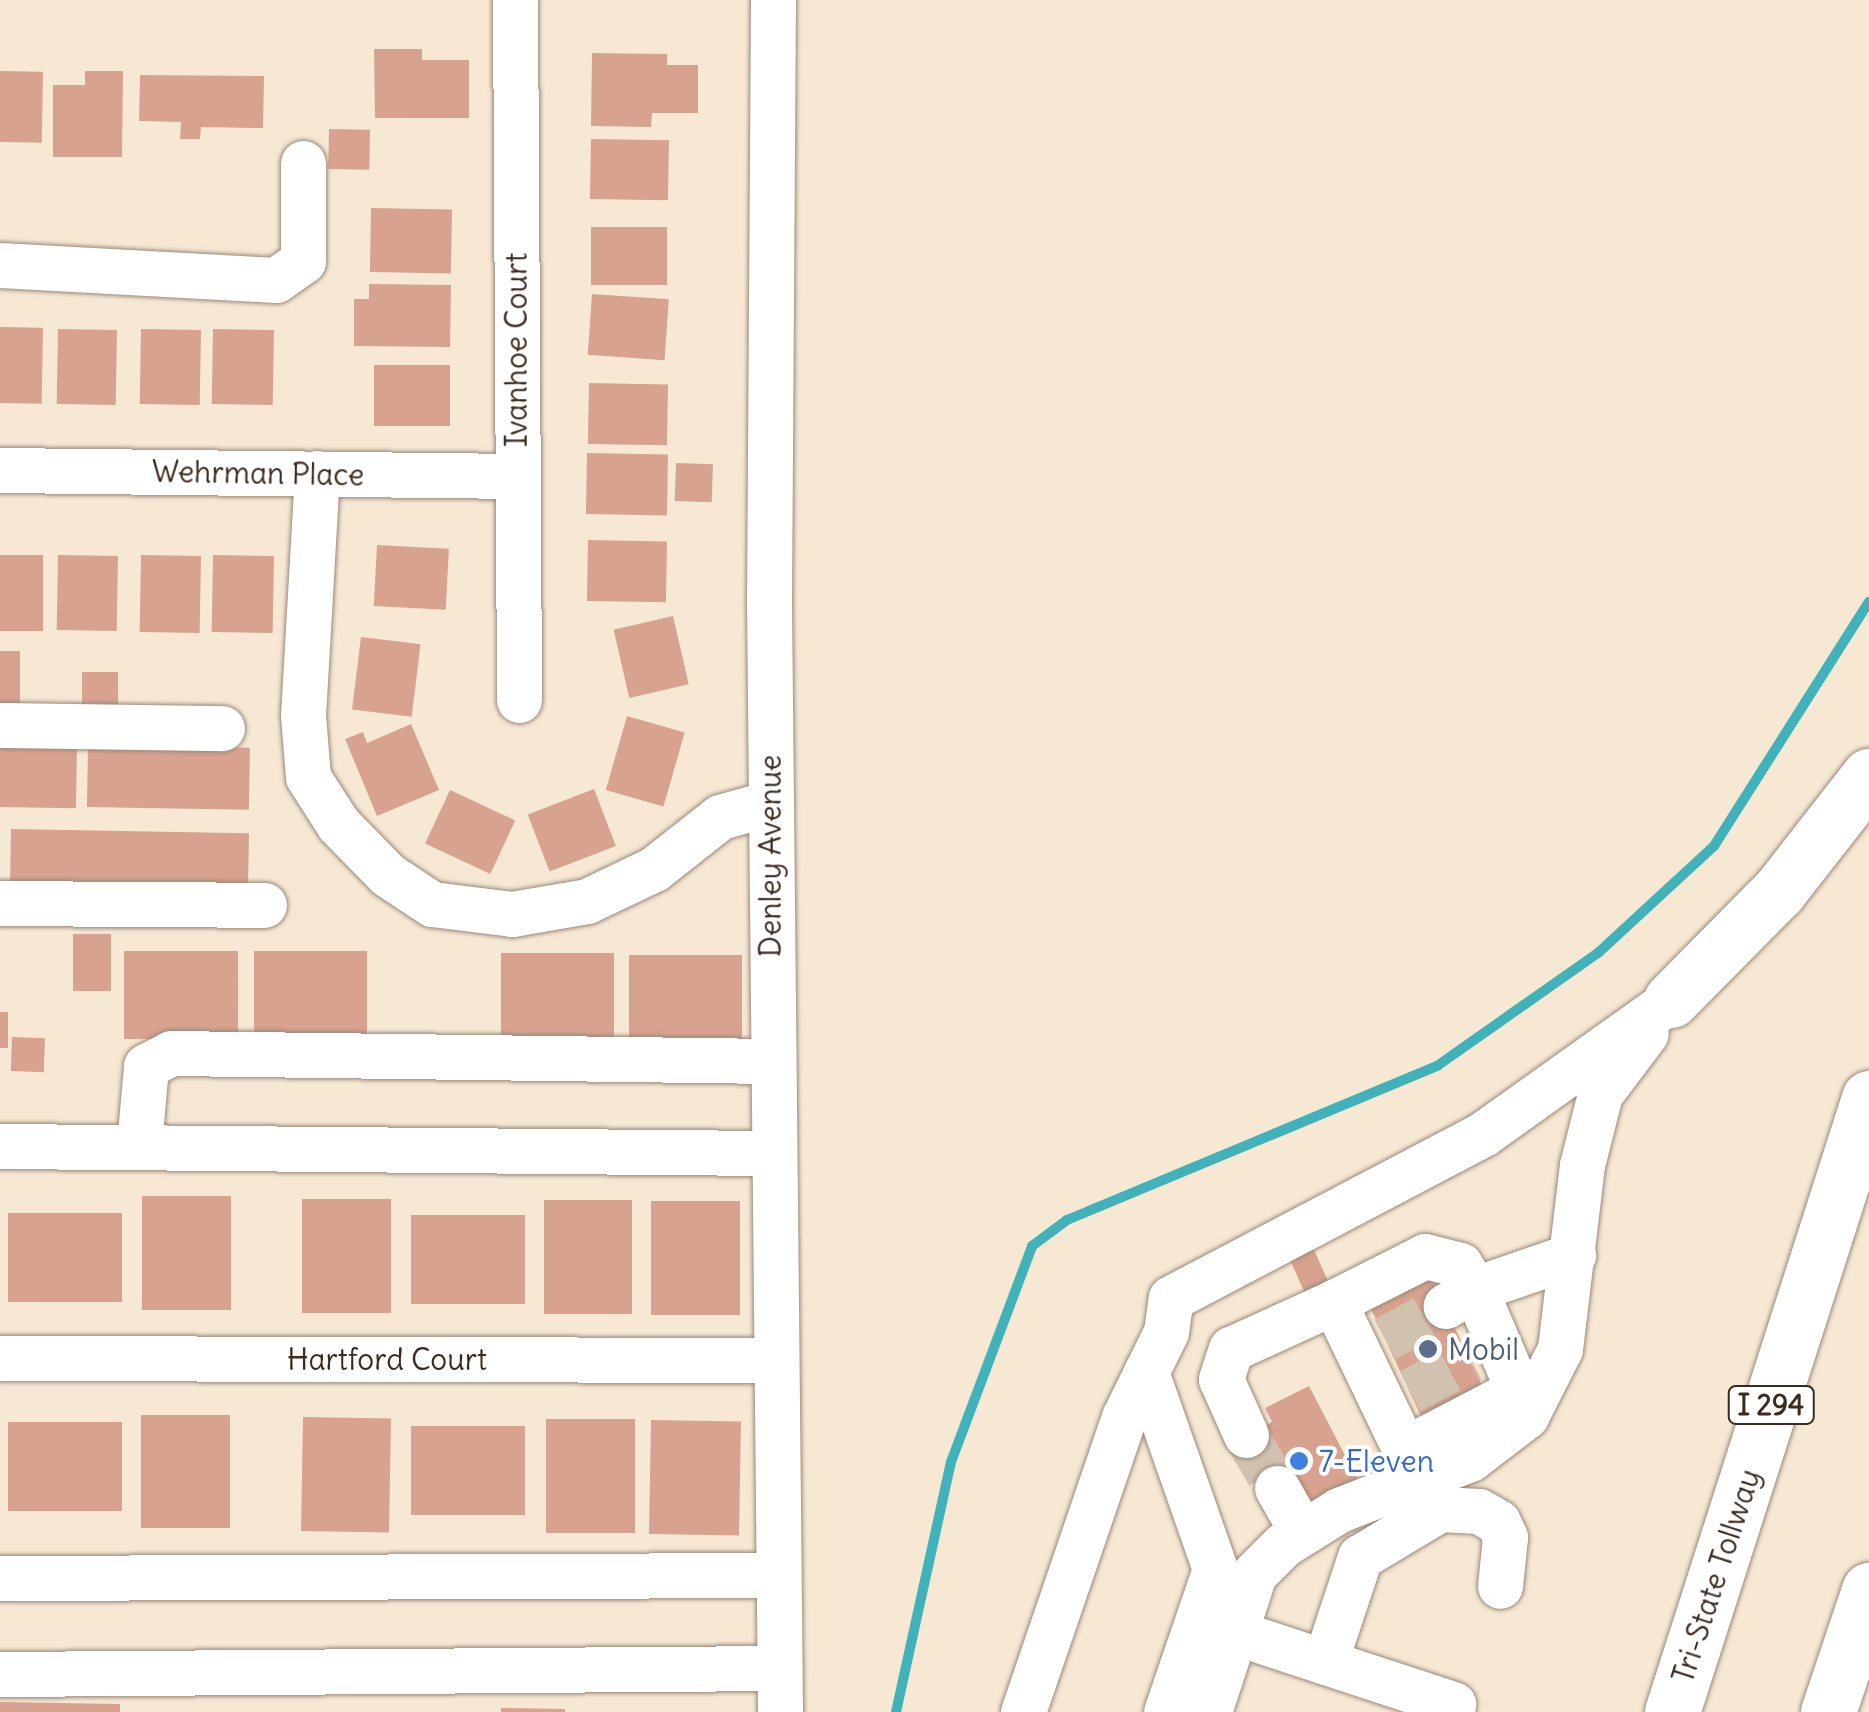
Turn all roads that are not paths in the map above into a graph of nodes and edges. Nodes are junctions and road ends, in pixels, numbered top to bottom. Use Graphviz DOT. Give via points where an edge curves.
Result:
graph roads {
  1 [pos="515,0"];
  2 [pos="773,0"];
  3 [pos="303,163"];
  4 [pos="0,265"];
  5 [pos="0,470"];
  6 [pos="316,473"];
  7 [pos="516,476"];
  8 [pos="518,700"];
  9 [pos="0,726"];
  10 [pos="222,728"];
  11 [pos="1869,776"];
  12 [pos="770,803"];
  13 [pos="0,903"];
  14 [pos="264,905"];
  15 [pos="1671,1000"];
  16 [pos="772,1061"];
  17 [pos="1869,1098"];
  18 [pos="0,1146"];
  19 [pos="139,1146"];
  20 [pos="772,1153"];
  21 [pos="1572,1255"];
  22 [pos="1460,1298"];
  23 [pos="1334,1302"];
  24 [pos="0,1358"];
  25 [pos="774,1360"];
  26 [pos="1146,1372"];
  27 [pos="1246,1435"];
  28 [pos="1413,1465"];
  29 [pos="1277,1488"];
  30 [pos="1302,1532"];
  31 [pos="778,1576"];
  32 [pos="0,1578"];
  33 [pos="1500,1586"];
  34 [pos="1869,1590"];
  35 [pos="1234,1632"];
  36 [pos="1325,1662"];
  37 [pos="0,1674"];
  38 [pos="779,1690"];
  39 [pos="1454,1704"];
  40 [pos="1023,1712"];
  41 [pos="1166,1712"];
  42 [pos="1209,1712"];
  43 [pos="1672,1712"];
  44 [pos="1828,1712"];
  1 -- 7 [label="street, Ivanhoe Court"];
  2 -- 12 [label="street, Denley Avenue"];
  3 -- 4 [label="street" via="302,261 276,280"];
  5 -- 6 [label="street, Wehrman Place"];
  6 -- 7 [label="street, Wehrman Place"];
  6 -- 12 [label="street" via="304,715 308,776 338,824 388,875 432,904 512,914 588,901 654,869 720,818"];
  7 -- 8 [label="street, Ivanhoe Court"];
  9 -- 10 [label="street"];
  11 -- 15 [label="highway" via="1779,890"];
  12 -- 16 [label="street, Denley Avenue"];
  13 -- 14 [label="street"];
  15 -- 21 [label="street" via="1600,1094 1582,1165"];
  15 -- 26 [label="street" via="1483,1134 1172,1298 1166,1332"];
  16 -- 19 [label="street" via="170,1054 146,1066"];
  16 -- 20 [label="street, Denley Avenue"];
  17 -- 43 [label="highway, Tri-State Tollway / I 294"];
  18 -- 19 [label="street"];
  19 -- 20 [label="street"];
  20 -- 25 [label="street, Denley Avenue"];
  21 -- 22 [label="street"];
  21 -- 28 [label="street" via="1560,1348 1526,1416 1470,1459"];
  22 -- 23 [label="street" via="1460,1265 1425,1256"];
  22 -- 28 [label="street" via="1486,1351 1518,1390"];
  23 -- 27 [label="street" via="1232,1349 1220,1379"];
  23 -- 28 [label="street" via="1372,1346 1395,1397"];
  24 -- 25 [label="street, Hartford Court"];
  25 -- 31 [label="street, Denley Avenue"];
  26 -- 40 [label="street" via="1124,1417"];
  26 -- 41 [label="street" via="1215,1569"];
  28 -- 30 [label="street"];
  29 -- 30 [label="street"];
  30 -- 35 [label="street" via="1254,1574"];
  31 -- 32 [label="street"];
  31 -- 38 [label="street, Denley Avenue"];
  33 -- 36 [label="street" via="1505,1537 1498,1522 1479,1511 1440,1509 1360,1557"];
  34 -- 44 [label="highway"];
  35 -- 36 [label="street"];
  35 -- 42 [label="street"];
  36 -- 39 [label="street"];
  37 -- 38 [label="street"];
}
